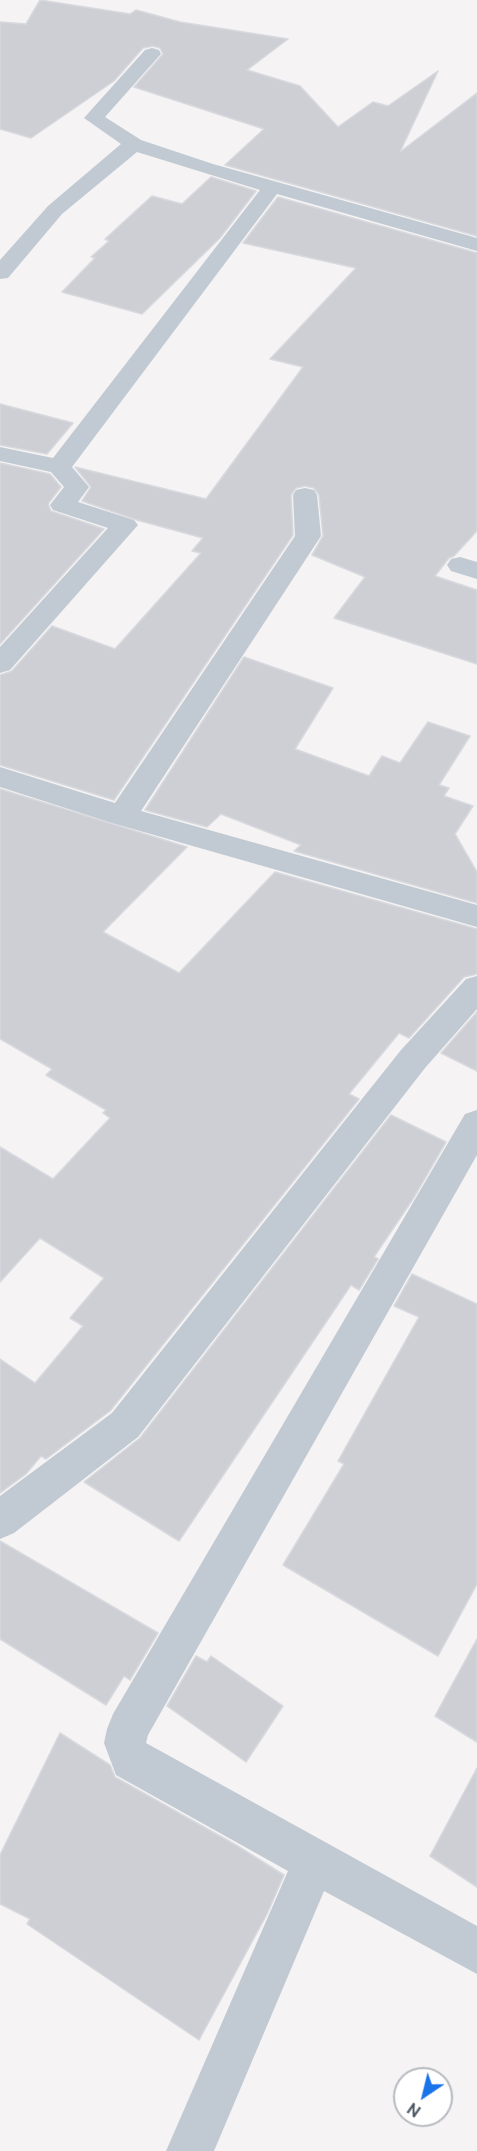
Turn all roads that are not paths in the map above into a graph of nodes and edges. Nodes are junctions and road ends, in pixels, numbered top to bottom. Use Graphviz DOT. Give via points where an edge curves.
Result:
graph roads {
  1 [pos="152,54"];
  2 [pos="134,144"];
  3 [pos="272,187"];
  4 [pos="477,245"];
  5 [pos="0,273"];
  6 [pos="0,454"];
  7 [pos="58,467"];
  8 [pos="305,495"];
  9 [pos="0,664"];
  10 [pos="0,777"];
  11 [pos="122,816"];
  12 [pos="477,916"];
  13 [pos="477,988"];
  14 [pos="477,1124"];
  15 [pos="0,1520"];
  16 [pos="315,1861"];
  17 [pos="477,1951"];
  18 [pos="190,2151"];
  1 -- 2 [label="street" via="94,118"];
  2 -- 3 [label="street"];
  2 -- 5 [label="street" via="55,210"];
  3 -- 4 [label="street"];
  3 -- 7 [label="street"];
  6 -- 7 [label="street"];
  7 -- 9 [label="street" via="77,487 62,505 124,525"];
  8 -- 11 [label="street" via="308,536"];
  10 -- 11 [label="street"];
  11 -- 12 [label="street"];
  13 -- 15 [label="street" via="413,1059 125,1425"];
  14 -- 16 [label="street" via="128,1729 125,1743 131,1760"];
  16 -- 17 [label="street"];
  16 -- 18 [label="street"];
}
